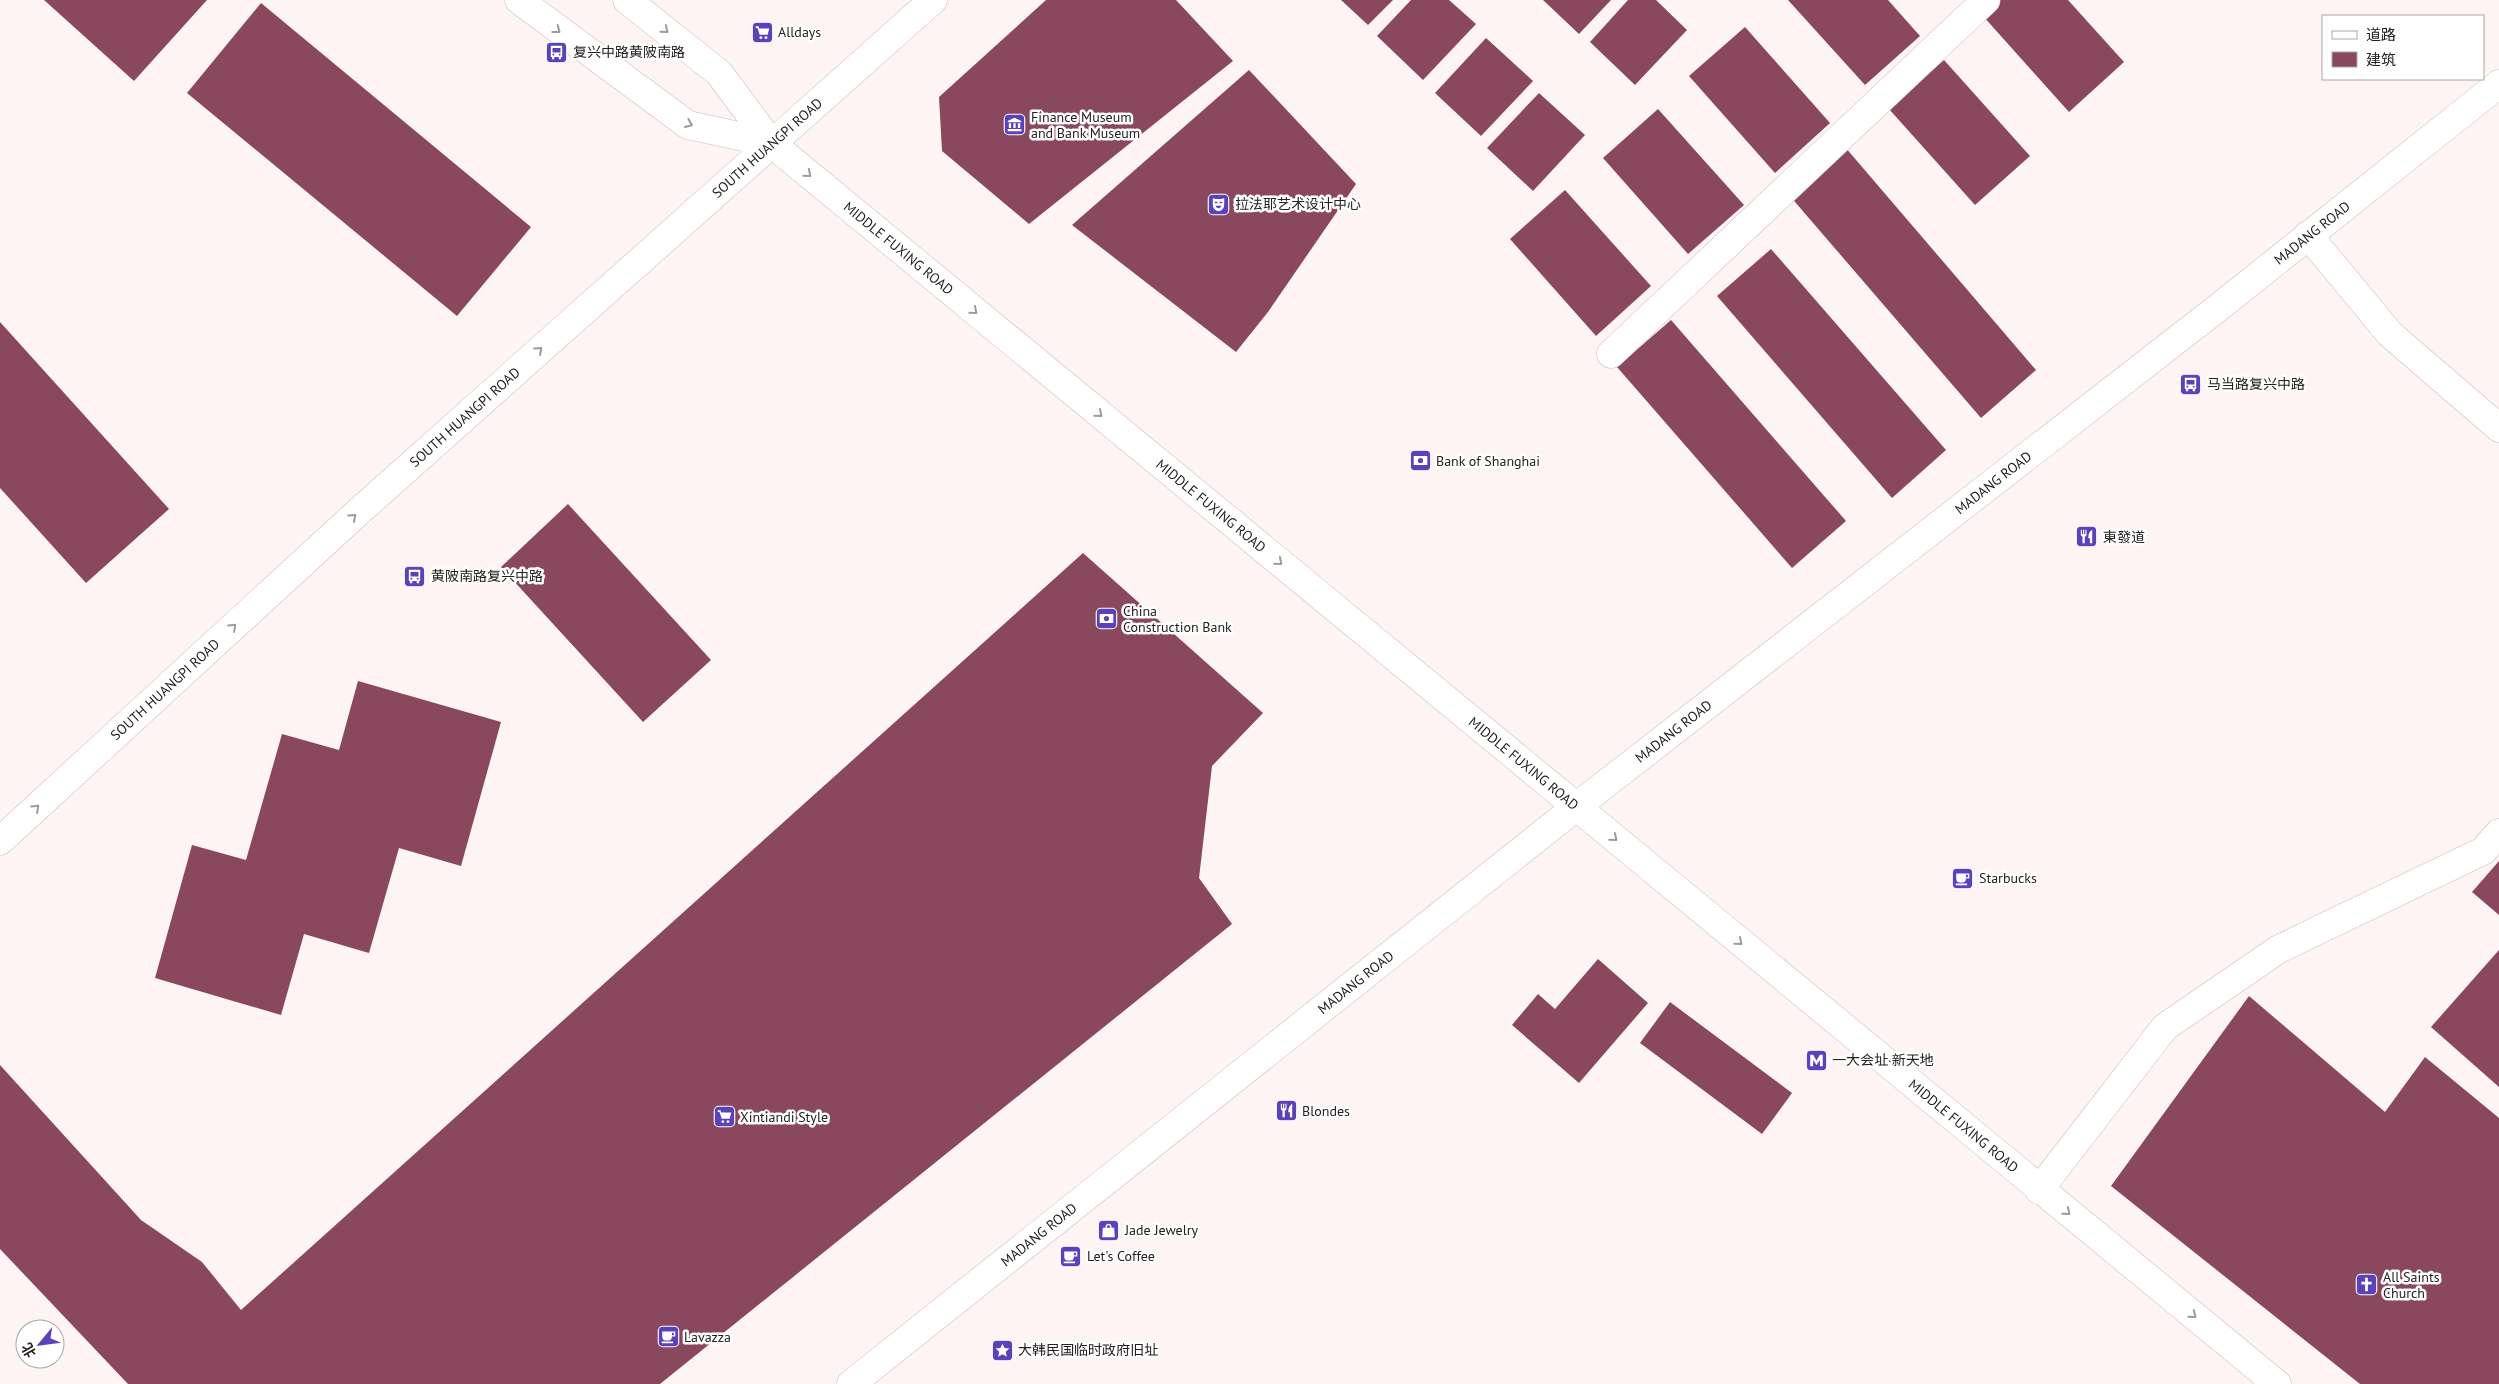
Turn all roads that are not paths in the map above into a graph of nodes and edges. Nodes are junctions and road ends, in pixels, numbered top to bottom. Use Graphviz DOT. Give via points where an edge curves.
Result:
graph roads {
  1 [pos="519,0"];
  2 [pos="627,0"];
  3 [pos="933,0"];
  4 [pos="1986,0"];
  5 [pos="2499,84"];
  6 [pos="771,143"];
  7 [pos="2308,235"];
  8 [pos="1611,354"];
  9 [pos="2499,428"];
  10 [pos="1576,808"];
  11 [pos="2499,833"];
  12 [pos="0,841"];
  13 [pos="2039,1190"];
  14 [pos="851,1384"];
  15 [pos="2277,1384"];
  1 -- 6 [label="street, MIDDLE FUXING ROAD, one-way" via="688,125"];
  2 -- 6 [label="street, MIDDLE FUXING ROAD, one-way" via="718,73"];
  3 -- 6 [label="street, SOUTH HUANGPI ROAD"];
  4 -- 8 [label="street"];
  5 -- 7 [label="street, MADANG ROAD"];
  6 -- 10 [label="street, MIDDLE FUXING ROAD, one-way"];
  12 -- 6 [label="street, SOUTH HUANGPI ROAD, one-way" via="356,514"];
  7 -- 9 [label="street" via="2390,334"];
  7 -- 10 [label="street, MADANG ROAD"];
  10 -- 13 [label="street, MIDDLE FUXING ROAD, one-way"];
  10 -- 14 [label="street, MADANG ROAD"];
  11 -- 13 [label="street" via="2483,851 2279,949 2165,1027"];
  13 -- 15 [label="street, MIDDLE FUXING ROAD, one-way"];
}
